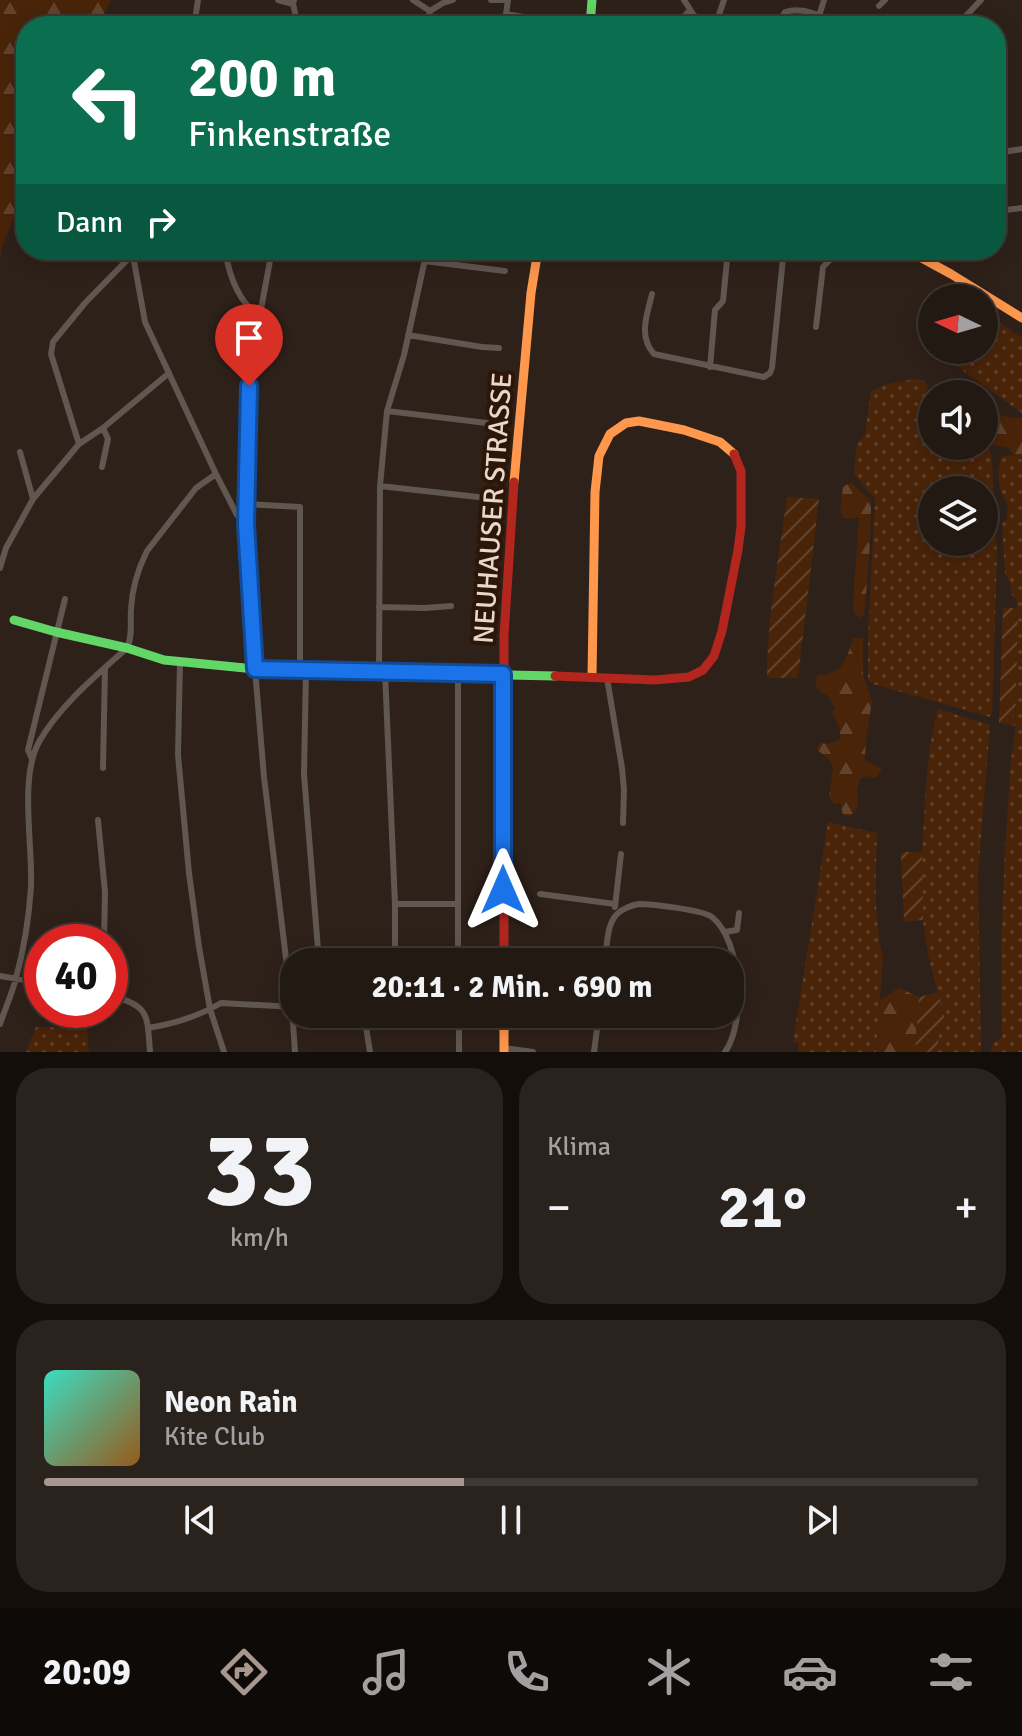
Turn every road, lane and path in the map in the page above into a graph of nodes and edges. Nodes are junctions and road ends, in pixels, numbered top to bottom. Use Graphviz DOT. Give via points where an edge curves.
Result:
graph roads {
  1 [pos="278,0"];
  2 [pos="413,0"];
  3 [pos="453,0"];
  4 [pos="491,0"];
  5 [pos="505,0"];
  6 [pos="684,0"];
  7 [pos="824,0"];
  8 [pos="981,0"];
  9 [pos="294,2"];
  10 [pos="690,10"];
  11 [pos="430,11"];
  12 [pos="429,16"];
  13 [pos="518,16"];
  14 [pos="684,16"];
  15 [pos="696,16"];
  16 [pos="783,16"];
  17 [pos="819,16"];
  18 [pos="966,16"];
  19 [pos="125,260"];
  20 [pos="133,260"];
  21 [pos="228,260"];
  22 [pos="270,260"];
  23 [pos="536,260"];
  24 [pos="727,260"];
  25 [pos="783,260"];
  26 [pos="830,260"];
  27 [pos="925,260"];
  28 [pos="424,261"];
  29 [pos="505,271"];
  30 [pos="652,294"];
  31 [pos="260,317"];
  32 [pos="1022,318"];
  33 [pos="816,327"];
  34 [pos="408,335"];
  35 [pos="499,348"];
  36 [pos="710,367"];
  37 [pos="169,373"];
  38 [pos="387,411"];
  39 [pos="487,423"];
  40 [pos="103,428"];
  41 [pos="79,444"];
  42 [pos="20,452"];
  43 [pos="102,467"];
  44 [pos="216,474"];
  45 [pos="380,486"];
  46 [pos="487,498"];
  47 [pos="33,499"];
  48 [pos="246,504"];
  49 [pos="246,524"];
  50 [pos="0,568"];
  51 [pos="65,599"];
  52 [pos="451,606"];
  53 [pos="379,607"];
  54 [pos="14,620"];
  55 [pos="56,632"];
  56 [pos="127,648"];
  57 [pos="180,662"];
  58 [pos="105,668"];
  59 [pos="255,669"];
  60 [pos="303,670"];
  61 [pos="382,672"];
  62 [pos="458,673"];
  63 [pos="503,674"];
  64 [pos="592,677"];
  65 [pos="607,678"];
  66 [pos="32,759"];
  67 [pos="103,768"];
  68 [pos="98,820"];
  69 [pos="623,823"];
  70 [pos="621,854"];
  71 [pos="540,894"];
  72 [pos="395,904"];
  73 [pos="458,904"];
  74 [pos="615,904"];
  75 [pos="739,913"];
  76 [pos="617,914"];
  77 [pos="104,924"];
  78 [pos="737,930"];
  79 [pos="725,932"];
  80 [pos="286,948"];
  81 [pos="318,948"];
  82 [pos="395,948"];
  83 [pos="458,948"];
  84 [pos="504,948"];
  85 [pos="607,948"];
  86 [pos="731,948"];
  87 [pos="734,948"];
  88 [pos="0,976"];
  89 [pos="16,979"];
  90 [pos="24,980"];
  91 [pos="128,1000"];
  92 [pos="280,1006"];
  93 [pos="210,1009"];
  94 [pos="0,1024"];
  95 [pos="148,1028"];
  96 [pos="294,1028"];
  97 [pos="366,1028"];
  98 [pos="459,1028"];
  99 [pos="504,1028"];
  100 [pos="597,1028"];
  101 [pos="734,1028"];
  102 [pos="504,1050"];
  103 [pos="729,1051"];
  104 [pos="150,1052"];
  105 [pos="224,1052"];
  106 [pos="295,1052"];
  107 [pos="370,1052"];
  108 [pos="459,1052"];
  109 [pos="533,1052"];
  110 [pos="594,1052"];
  1 -- 9 [label="street"];
  2 -- 11 [label="street"];
  3 -- 11 [label="street"];
  4 -- 5 [label="street"];
  5 -- 13 [label="street" via="506,14"];
  6 -- 10 [label="street"];
  7 -- 17 [label="street"];
  8 -- 18 [label="street"];
  10 -- 14 [label="street"];
  10 -- 15 [label="street"];
  11 -- 12 [label="street"];
  16 -- 17 [label="street" via="792,9"];
  19 -- 41 [label="street" via="53,342 51,354"];
  20 -- 37 [label="street" via="145,322"];
  21 -- 31 [label="street" via="243,302"];
  22 -- 31 [label="street"];
  23 -- 63 [label="street, NEUHAUSER STRASSE" via="516,443"];
  24 -- 36 [label="street" via="723,301 715,310"];
  25 -- 36 [label="street" via="770,373 759,378"];
  26 -- 33 [label="street" via="823,267"];
  27 -- 32 [label="street"];
  28 -- 29 [label="street"];
  28 -- 34 [label="street"];
  30 -- 36 [label="street" via="643,330 647,346 654,354"];
  31 -- 48 [label="street" via="250,369"];
  34 -- 35 [label="street"];
  34 -- 38 [label="street"];
  37 -- 40 [label="street"];
  37 -- 44 [label="street"];
  38 -- 39 [label="street"];
  38 -- 45 [label="street"];
  40 -- 41 [label="street"];
  40 -- 43 [label="street" via="108,439"];
  41 -- 47 [label="street"];
  42 -- 47 [label="street"];
  44 -- 49 [label="street"];
  44 -- 56 [label="street" via="196,488 147,551 131,604"];
  45 -- 46 [label="street"];
  45 -- 53 [label="street"];
  47 -- 50 [label="street"];
  48 -- 49 [label="street"];
  48 -- 60 [label="street" via="300,507"];
  49 -- 59 [label="street"];
  51 -- 55 [label="street"];
  52 -- 53 [label="street"];
  53 -- 61 [label="street"];
  54 -- 55 [label="street"];
  55 -- 56 [label="street"];
  55 -- 66 [label="street" via="28,750"];
  56 -- 57 [label="street"];
  56 -- 58 [label="street"];
  57 -- 59 [label="street"];
  57 -- 93 [label="street" via="178,755"];
  58 -- 66 [label="street" via="49,726"];
  58 -- 67 [label="street"];
  59 -- 60 [label="street"];
  59 -- 80 [label="street"];
  60 -- 61 [label="street"];
  60 -- 81 [label="street" via="304,774"];
  61 -- 62 [label="street"];
  61 -- 72 [label="street"];
  62 -- 63 [label="street"];
  62 -- 73 [label="street"];
  63 -- 64 [label="street"];
  63 -- 84 [label="street, NEUHAUSER STRASSE"];
  64 -- 65 [label="street"];
  64 -- 65 [label="street" via="595,492 602,447 613,431 639,421 720,442 733,452 741,471 741,527 714,656 689,677"];
  65 -- 69 [label="street" via="622,768"];
  66 -- 89 [label="street" via="31,888"];
  68 -- 77 [label="street"];
  70 -- 74 [label="street"];
  71 -- 74 [label="street"];
  72 -- 73 [label="street"];
  72 -- 82 [label="street"];
  73 -- 83 [label="street"];
  74 -- 76 [label="street"];
  75 -- 78 [label="street"];
  76 -- 79 [label="street" via="636,904 692,911 710,915"];
  76 -- 85 [label="street"];
  78 -- 79 [label="street"];
  78 -- 87 [label="street"];
  79 -- 86 [label="street"];
  88 -- 89 [label="street"];
  89 -- 90 [label="street"];
  89 -- 94 [label="street"];
  91 -- 95 [label="street" via="143,1010"];
  92 -- 93 [label="street" via="221,1003"];
  93 -- 95 [label="street"];
  93 -- 105 [label="street"];
  95 -- 104 [label="street"];
  96 -- 106 [label="street"];
  97 -- 107 [label="street"];
  98 -- 108 [label="street"];
  99 -- 102 [label="street"];
  100 -- 110 [label="street"];
  101 -- 103 [label="street"];
  102 -- 109 [label="street"];
}
